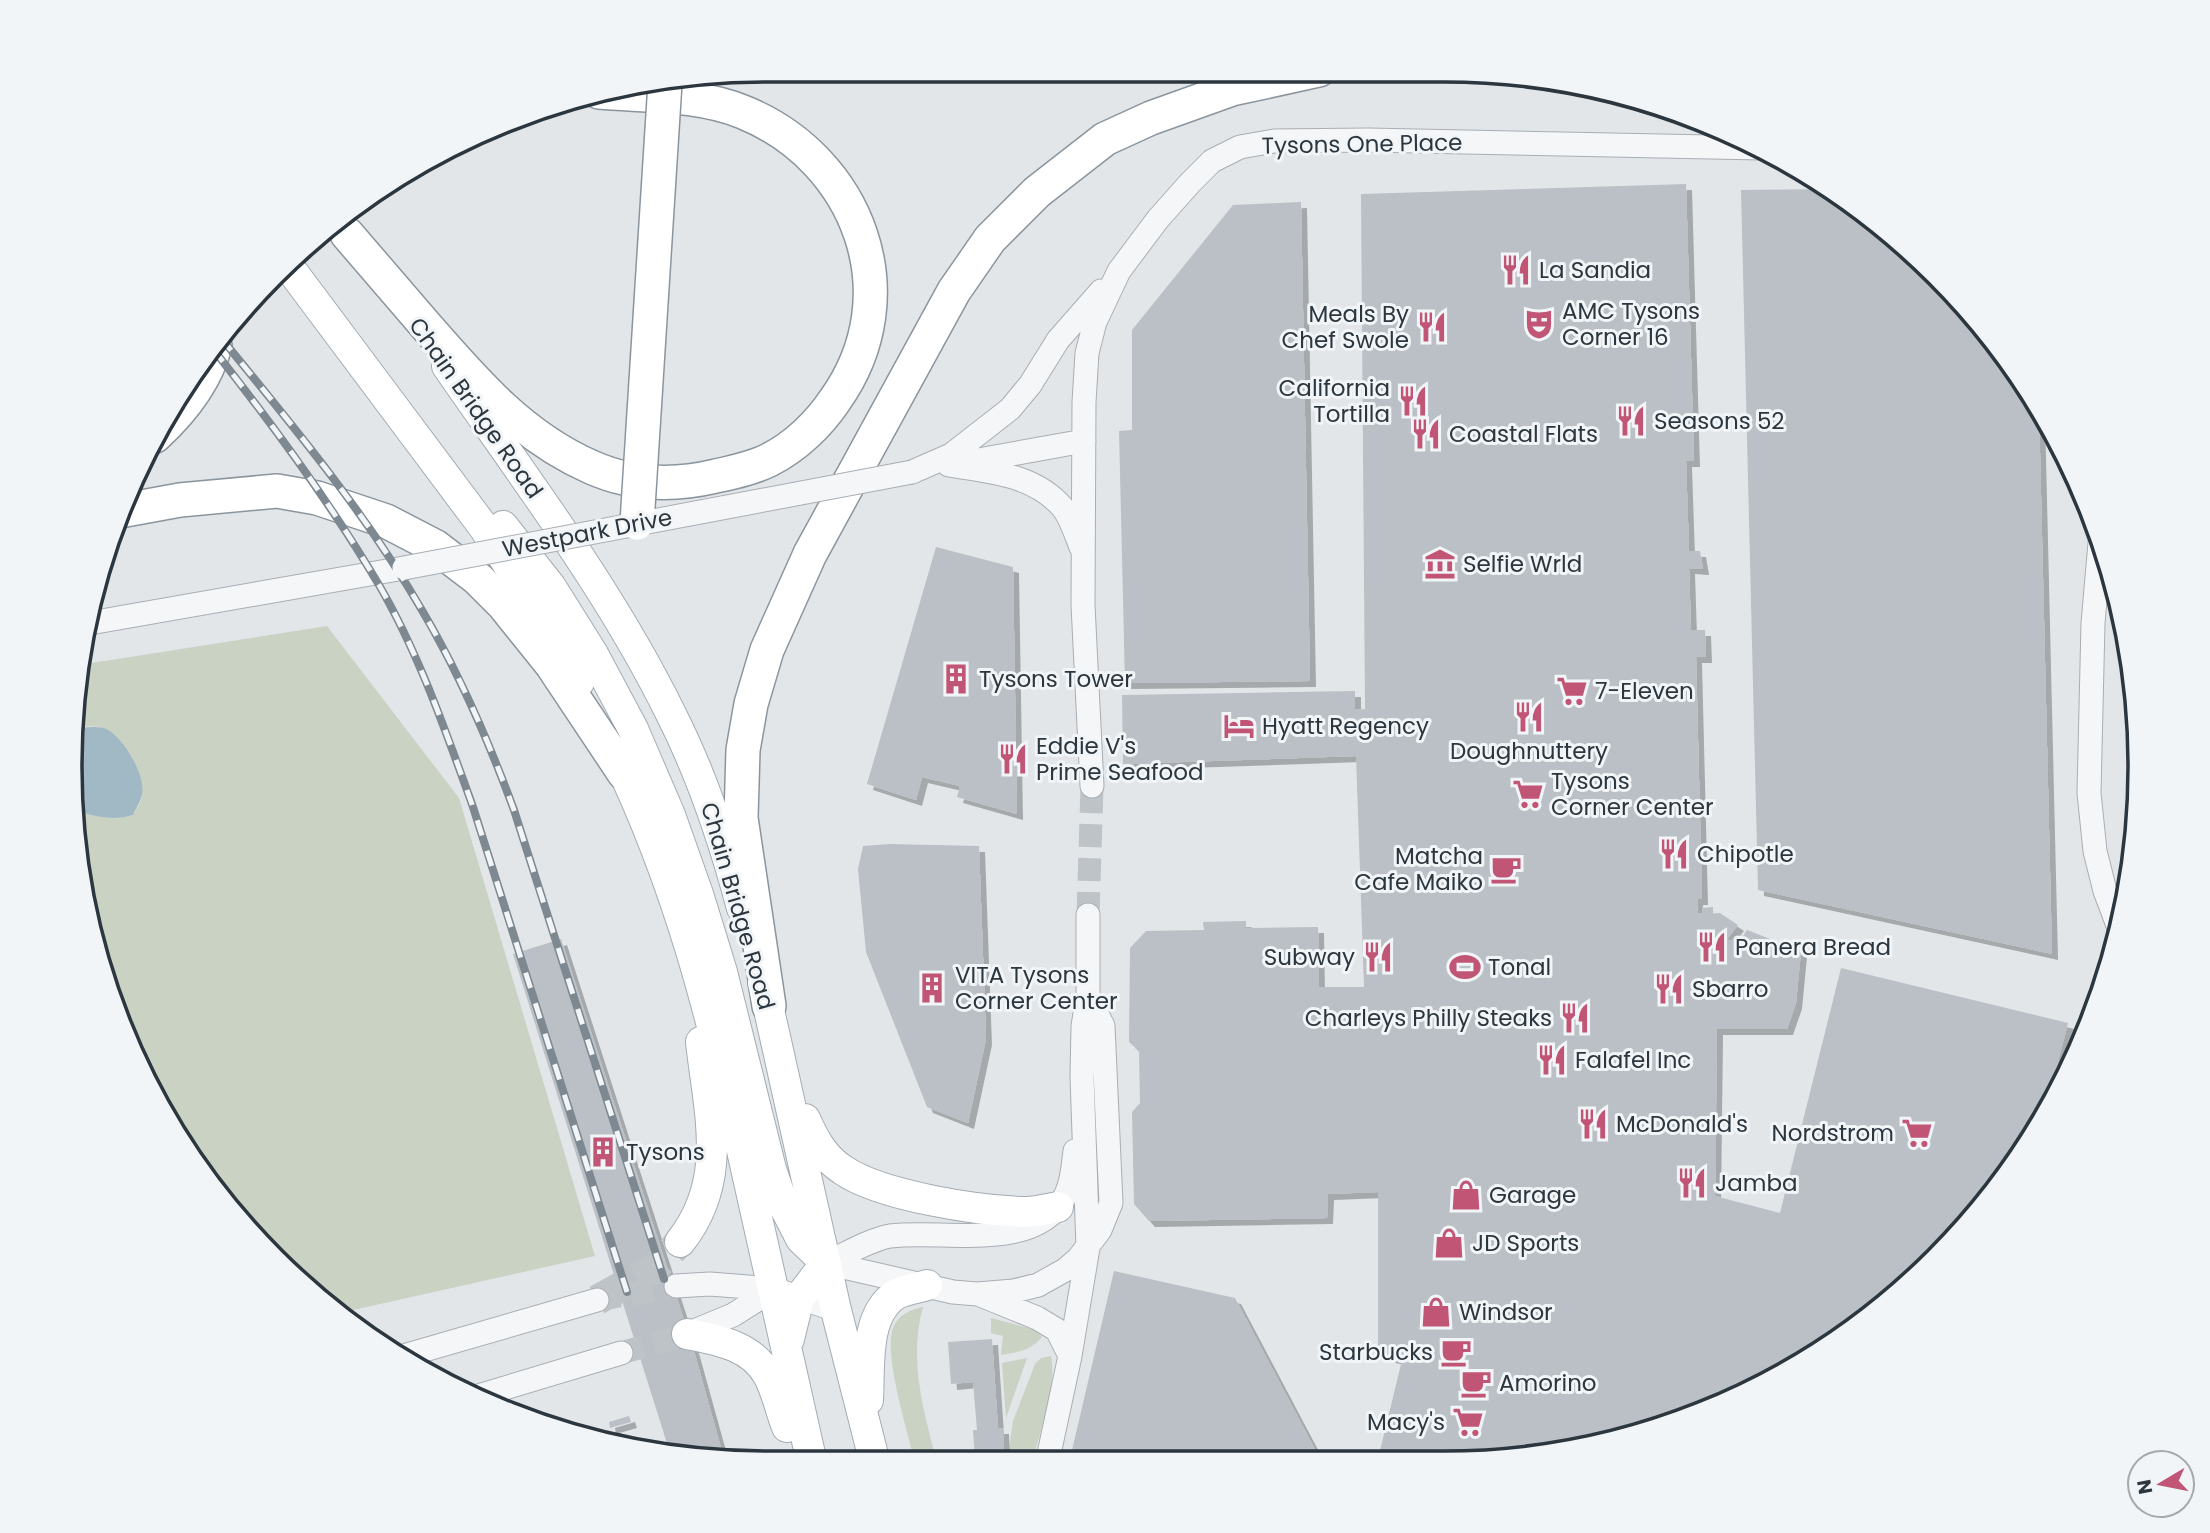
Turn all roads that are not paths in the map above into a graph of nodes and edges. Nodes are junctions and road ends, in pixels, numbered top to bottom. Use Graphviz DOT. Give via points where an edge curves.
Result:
graph roads {
  1 [pos="1259,82"];
  2 [pos="665,90"];
  3 [pos="633,95"];
  4 [pos="1734,148"];
  5 [pos="343,229"];
  6 [pos="1119,271"];
  7 [pos="293,273"];
  8 [pos="1084,441"];
  9 [pos="949,466"];
  10 [pos="912,472"];
  11 [pos="454,486"];
  12 [pos="133,509"];
  13 [pos="637,523"];
  14 [pos="1084,554"];
  15 [pos="2098,569"];
  16 [pos="98,622"];
  17 [pos="624,773"];
  18 [pos="1092,786"];
  19 [pos="2112,910"];
  20 [pos="1088,915"];
  21 [pos="689,941"];
  22 [pos="1088,996"];
  23 [pos="769,1006"];
  24 [pos="781,1060"];
  25 [pos="1082,1077"];
  26 [pos="811,1190"];
  27 [pos="1058,1208"];
  28 [pos="801,1239"];
  29 [pos="680,1242"];
  30 [pos="1088,1248"];
  31 [pos="826,1263"];
  32 [pos="927,1285"];
  33 [pos="676,1286"];
  34 [pos="787,1293"];
  35 [pos="977,1294"];
  36 [pos="597,1300"];
  37 [pos="836,1310"];
  38 [pos="687,1334"];
  39 [pos="414,1353"];
  40 [pos="621,1353"];
  41 [pos="1070,1356"];
  42 [pos="491,1392"];
  43 [pos="866,1428"];
  44 [pos="797,1451"];
  45 [pos="809,1451"];
  46 [pos="872,1451"];
  47 [pos="1050,1451"];
  1 -- 23 [label="highway" via="1105,139 1037,192 990,239 954,291 810,554 767,650 743,750 741,818"];
  2 -- 13 [label="highway, bridge"];
  3 -- 5 [label="highway" via="709,102 783,131 831,177 854,214 871,285 867,334 849,381 825,414 770,460 695,481 652,483 622,478 563,453 501,408"];
  4 -- 6 [label="street, Tysons One Place" via="1325,140 1240,147 1212,161 1190,183"];
  5 -- 23 [label="main road, Chain Bridge Road" via="424,333 579,554 671,714 723,836"];
  6 -- 8 [label="street, Tysons One Place" via="1095,322 1087,353"];
  6 -- 10 [label="street" via="1058,340 1010,409 951,455"];
  7 -- 11 [label="main road"];
  8 -- 9 [label="street, Westpark Drive"];
  8 -- 14 [label="street, Tysons One Place"];
  9 -- 10 [label="street, Westpark Drive"];
  9 -- 14 [label="street" via="996,472 1041,488 1064,509"];
  10 -- 13 [label="street, Westpark Drive, bridge"];
  11 -- 17 [label="main road" via="542,617"];
  11 -- 28 [label="main road" via="502,524 551,587 633,729 698,894 771,1169"];
  12 -- 17 [label="highway" via="277,491 317,498 386,521 436,547 503,604 552,665"];
  13 -- 16 [label="street, Westpark Drive, bridge"];
  14 -- 18 [label="street, Tysons One Place"];
  15 -- 19 [label="street" via="2089,793 2095,851"];
  17 -- 21 [label="main road"];
  20 -- 22 [label="street"];
  21 -- 29 [label="main road" via="713,1148 705,1200"];
  21 -- 34 [label="main road"];
  22 -- 25 [label="street"];
  22 -- 30 [label="street" via="1103,1026 1111,1203"];
  23 -- 24 [label="main road, Chain Bridge Road"];
  24 -- 26 [label="main road, Chain Bridge Road"];
  24 -- 27 [label="main road" via="820,1150 843,1170 879,1187 948,1203 1029,1212"];
  25 -- 27 [label="street" via="1073,1169"];
  25 -- 30 [label="street"];
  26 -- 28 [label="main road" via="809,1219"];
  26 -- 31 [label="main road, Chain Bridge Road"];
  27 -- 31 [label="street" via="1044,1222 1021,1231 887,1237"];
  28 -- 31 [label="main road"];
  28 -- 34 [label="main road"];
  30 -- 35 [label="street" via="1065,1270 1038,1285"];
  30 -- 41 [label="street"];
  31 -- 32 [label="street"];
  31 -- 34 [label="main road"];
  31 -- 37 [label="main road, Chain Bridge Road"];
  32 -- 35 [label="street"];
  32 -- 43 [label="main road" via="895,1295 881,1311 870,1338"];
  33 -- 34 [label="street" via="710,1283"];
  34 -- 37 [label="street"];
  34 -- 38 [label="street"];
  34 -- 45 [label="main road" via="787,1349"];
  35 -- 41 [label="street" via="1057,1330"];
  36 -- 39 [label="street"];
  37 -- 43 [label="main road, Chain Bridge Road"];
  38 -- 44 [label="main road" via="748,1352 768,1373"];
  40 -- 42 [label="street"];
  41 -- 47 [label="street"];
  43 -- 46 [label="main road, Chain Bridge Road"];
}
